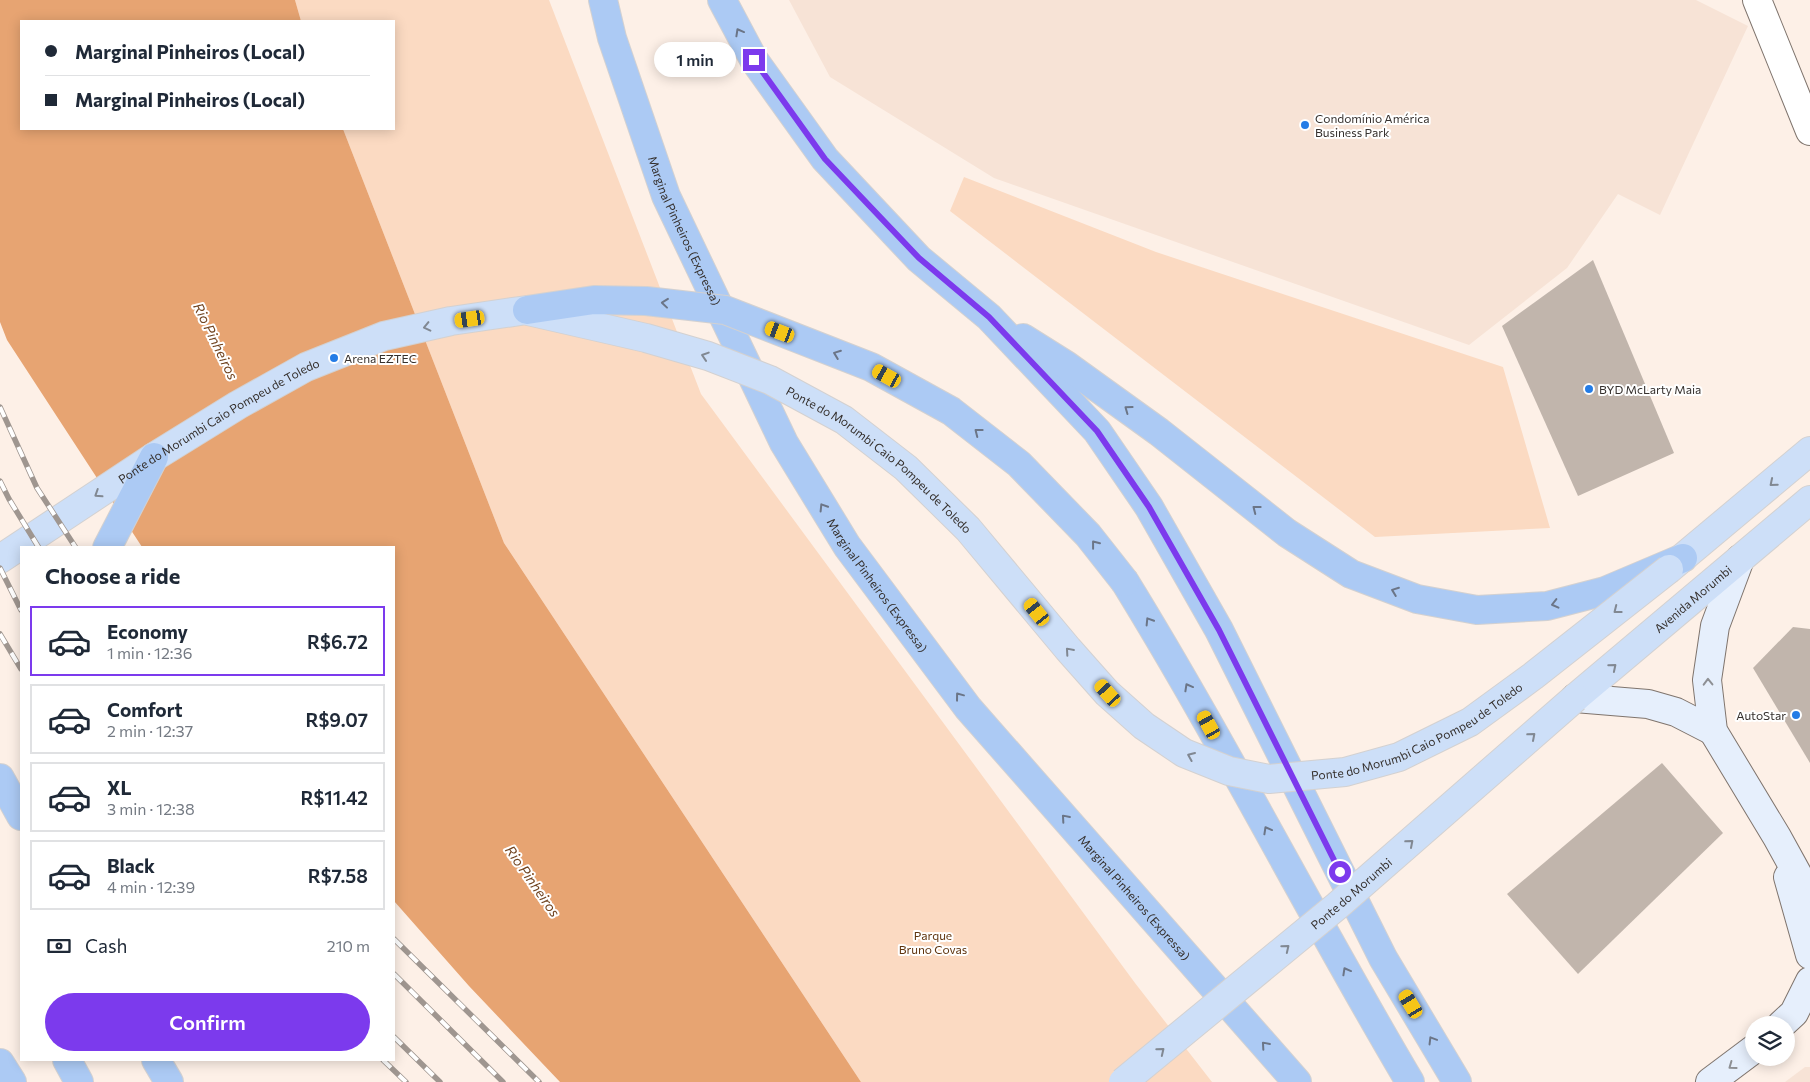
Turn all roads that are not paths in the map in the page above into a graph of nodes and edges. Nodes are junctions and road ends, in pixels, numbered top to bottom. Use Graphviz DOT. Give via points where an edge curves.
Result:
graph roads {
  1 [pos="603,0"];
  2 [pos="722,0"];
  3 [pos="1757,0"];
  4 [pos="1810,131"];
  5 [pos="527,310"];
  6 [pos="989,317"];
  7 [pos="1810,451"];
  8 [pos="154,457"];
  9 [pos="1810,500"];
  10 [pos="108,546"];
  11 [pos="0,559"];
  12 [pos="1740,560"];
  13 [pos="1676,563"];
  14 [pos="1575,698"];
  15 [pos="1713,731"];
  16 [pos="0,778"];
  17 [pos="20,814"];
  18 [pos="1776,837"];
  19 [pos="1810,897"];
  20 [pos="1810,955"];
  21 [pos="1810,981"];
  22 [pos="1790,1016"];
  23 [pos="1745,1056"];
  24 [pos="68,1061"];
  25 [pos="0,1063"];
  26 [pos="12,1082"];
  27 [pos="79,1082"];
  28 [pos="1123,1082"];
  29 [pos="1297,1082"];
  30 [pos="1410,1082"];
  31 [pos="1457,1082"];
  32 [pos="1710,1082"];
  29 -- 1 [label="highway, Marginal Pinheiros (Expressa), one-way" via="968,708 847,546 784,443 666,196 612,38"];
  6 -- 2 [label="highway, one-way" via="919,258 825,159 754,60"];
  3 -- 4 [label="street"];
  5 -- 8 [label="main road, Ponte do Morumbi Caio Pompeu de Toledo, one-way" via="451,321 384,336 306,367"];
  13 -- 5 [label="main road, Ponte do Morumbi Caio Pompeu de Toledo, one-way, bridge" via="1470,722 1399,757 1345,772 1269,779 1229,771 1184,753 1144,726 1068,649 968,529 906,468 844,420 770,380 708,356"];
  30 -- 5 [label="highway, one-way, bridge" via="1173,660 1125,582 1088,535 1020,464 951,411 871,367 718,309 646,301 594,300"];
  13 -- 6 [label="highway, one-way" via="1605,591 1547,606 1477,610 1417,599 1351,574 1287,533 1159,432 1066,366"];
  31 -- 6 [label="highway, one-way" via="1383,958 1219,630 1149,507 1097,431"];
  7 -- 13 [label="main road, one-way"];
  8 -- 10 [label="highway"];
  8 -- 11 [label="main road, Ponte do Morumbi Caio Pompeu de Toledo, one-way"];
  9 -- 12 [label="main road, Avenida Morumbi"];
  14 -- 12 [label="main road, Avenida Morumbi, one-way"];
  15 -- 12 [label="street, one-way" via="1707,680 1715,626"];
  14 -- 15 [label="street" via="1648,704 1676,712"];
  28 -- 14 [label="main road, Ponte do Morumbi, one-way, bridge" via="1337,906"];
  15 -- 18 [label="street"];
  16 -- 17 [label="highway"];
  18 -- 19 [label="street"];
  18 -- 20 [label="street"];
  21 -- 22 [label="street"];
  23 -- 32 [label="street, one-way"];
  24 -- 27 [label="highway"];
  25 -- 26 [label="highway"];
}
